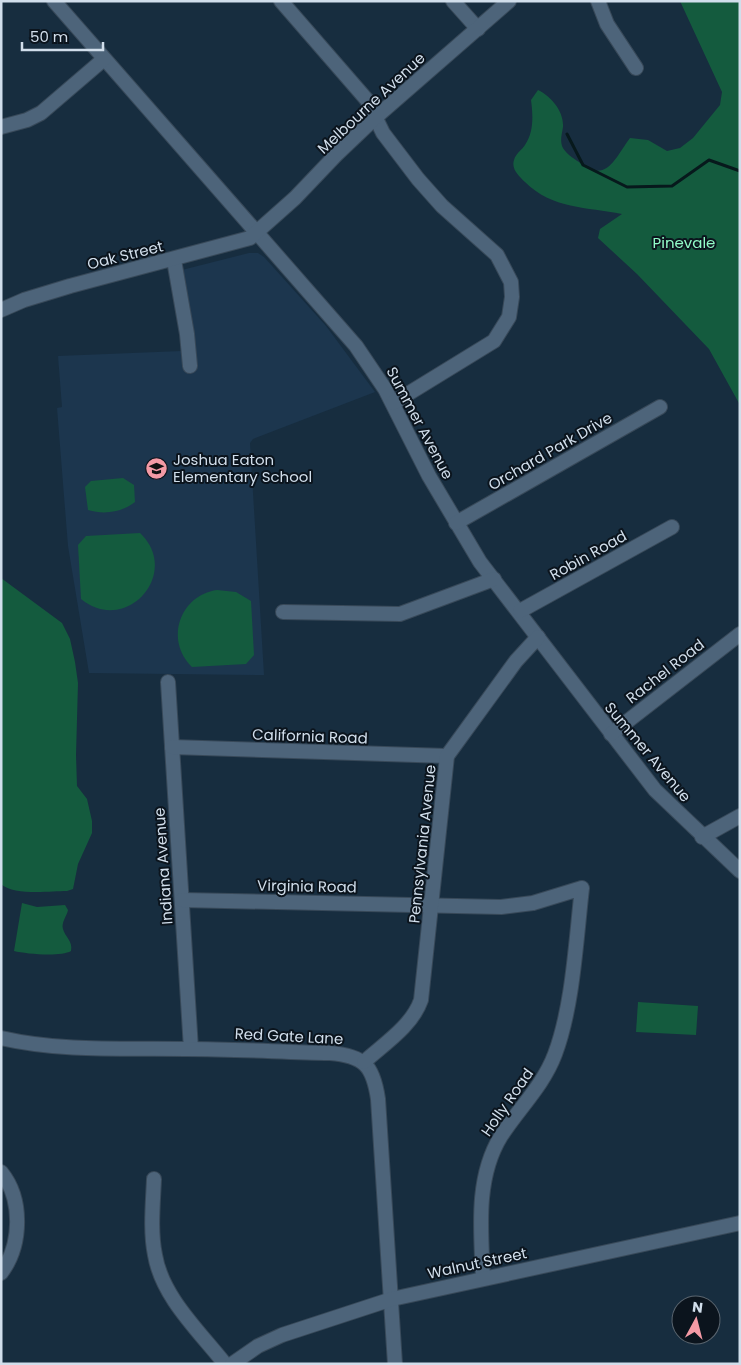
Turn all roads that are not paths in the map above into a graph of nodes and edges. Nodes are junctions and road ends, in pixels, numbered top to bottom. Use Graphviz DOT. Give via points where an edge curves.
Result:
graph roads {
  1 [pos="54,1"];
  2 [pos="281,1"];
  3 [pos="453,1"];
  4 [pos="509,1"];
  5 [pos="598,1"];
  6 [pos="478,29"];
  7 [pos="104,58"];
  8 [pos="636,68"];
  9 [pos="376,117"];
  10 [pos="1,127"];
  11 [pos="258,233"];
  12 [pos="174,260"];
  13 [pos="1,310"];
  14 [pos="190,366"];
  15 [pos="393,403"];
  16 [pos="660,407"];
  17 [pos="456,523"];
  18 [pos="672,527"];
  19 [pos="494,579"];
  20 [pos="520,611"];
  21 [pos="283,612"];
  22 [pos="740,634"];
  23 [pos="538,637"];
  24 [pos="168,682"];
  25 [pos="611,734"];
  26 [pos="172,747"];
  27 [pos="447,756"];
  28 [pos="740,816"];
  29 [pos="702,837"];
  30 [pos="740,871"];
  31 [pos="582,888"];
  32 [pos="182,900"];
  33 [pos="432,905"];
  34 [pos="1,1038"];
  35 [pos="192,1048"];
  36 [pos="364,1062"];
  37 [pos="1,1172"];
  38 [pos="154,1178"];
  39 [pos="740,1223"];
  40 [pos="1,1273"];
  41 [pos="482,1278"];
  42 [pos="392,1299"];
  43 [pos="225,1364"];
  44 [pos="232,1364"];
  45 [pos="395,1364"];
  1 -- 7 [label="street, Summer Avenue"];
  2 -- 9 [label="street" via="367,100"];
  3 -- 6 [label="street"];
  4 -- 6 [label="street, Melbourne Avenue"];
  5 -- 8 [label="street" via="607,24"];
  6 -- 9 [label="street, Melbourne Avenue"];
  7 -- 10 [label="street" via="41,113"];
  7 -- 11 [label="street, Summer Avenue"];
  9 -- 11 [label="street, Melbourne Avenue"];
  9 -- 15 [label="street" via="383,133 430,192 497,255 507,271 512,293 509,317 494,341"];
  11 -- 12 [label="street, Oak Street" via="244,241"];
  11 -- 15 [label="street, Summer Avenue" via="356,346"];
  12 -- 13 [label="street, Oak Street" via="62,288"];
  12 -- 14 [label="street"];
  15 -- 17 [label="street, Summer Avenue"];
  16 -- 17 [label="street, Orchard Park Drive"];
  17 -- 19 [label="street, Summer Avenue"];
  18 -- 20 [label="street, Robin Road"];
  19 -- 20 [label="street, Summer Avenue"];
  19 -- 21 [label="street" via="400,614"];
  20 -- 23 [label="street, Summer Avenue"];
  22 -- 25 [label="street, Rachel Road"];
  23 -- 25 [label="street, Summer Avenue"];
  23 -- 27 [label="street, Pennsylvania Avenue" via="516,661"];
  24 -- 26 [label="street, Indiana Avenue"];
  25 -- 29 [label="street, Summer Avenue" via="655,790"];
  26 -- 27 [label="street, California Road"];
  26 -- 32 [label="street, Indiana Avenue"];
  27 -- 33 [label="street, Pennsylvania Avenue"];
  28 -- 29 [label="street"];
  29 -- 30 [label="street, Summer Avenue"];
  31 -- 33 [label="street, Virginia Road" via="512,907"];
  31 -- 41 [label="street, Holly Road" via="565,1021 559,1044 543,1081 502,1135 488,1165 481,1214"];
  32 -- 33 [label="street, Virginia Road"];
  32 -- 35 [label="street, Indiana Avenue"];
  33 -- 36 [label="street, Pennsylvania Avenue" via="423,990 417,1009 406,1024"];
  34 -- 35 [label="street, Red Gate Lane" via="70,1048"];
  35 -- 36 [label="street, Red Gate Lane" via="330,1053"];
  36 -- 42 [label="street" via="374,1079 378,1098"];
  37 -- 40 [label="street" via="14,1196 17,1217 12,1251"];
  38 -- 43 [label="street" via="153,1245 160,1274 175,1301"];
  39 -- 41 [label="street, Walnut Street"];
  41 -- 42 [label="street, Walnut Street"];
  42 -- 44 [label="street, Walnut Street" via="282,1335 258,1346"];
  42 -- 45 [label="street"];
}
